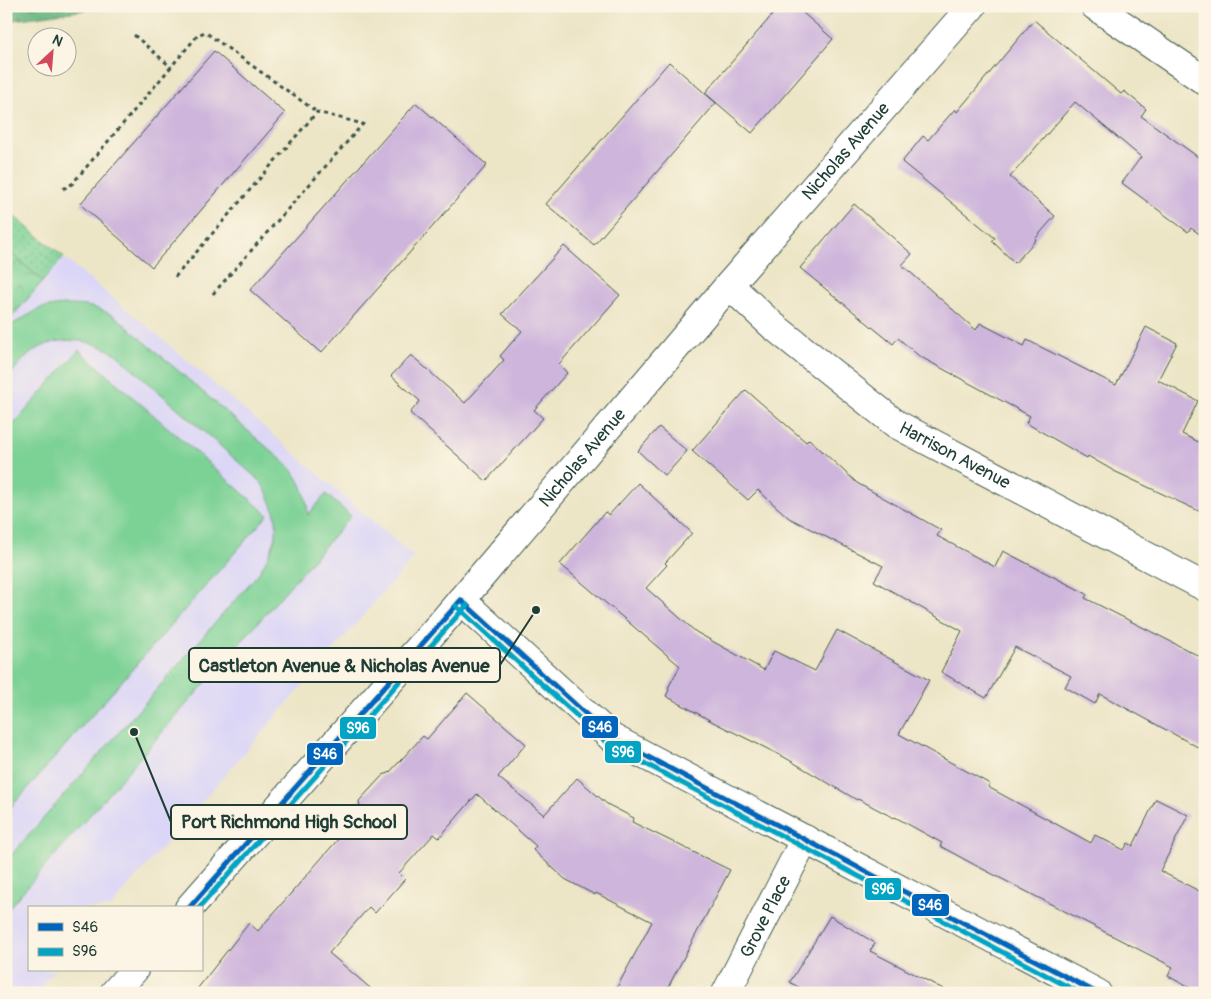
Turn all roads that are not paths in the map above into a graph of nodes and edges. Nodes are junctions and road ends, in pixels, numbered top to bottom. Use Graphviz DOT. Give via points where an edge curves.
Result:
graph roads {
  1 [pos="972,6"];
  2 [pos="1096,6"];
  3 [pos="1205,81"];
  4 [pos="729,285"];
  5 [pos="1205,587"];
  6 [pos="461,600"];
  7 [pos="805,839"];
  8 [pos="191,906"];
  9 [pos="132,972"];
  10 [pos="114,993"];
  11 [pos="726,993"];
  12 [pos="1097,993"];
  1 -- 4 [label="street, Nicholas Avenue"];
  2 -- 3 [label="street"];
  4 -- 5 [label="street, Harrison Avenue" via="772,325 896,424"];
  4 -- 6 [label="street, Nicholas Avenue"];
  6 -- 7 [label="street" via="612,738"];
  6 -- 8 [label="street, Nicholas Avenue"];
  7 -- 11 [label="street, Grove Place"];
  7 -- 12 [label="street"];
  9 -- 10 [label="street"];
}
